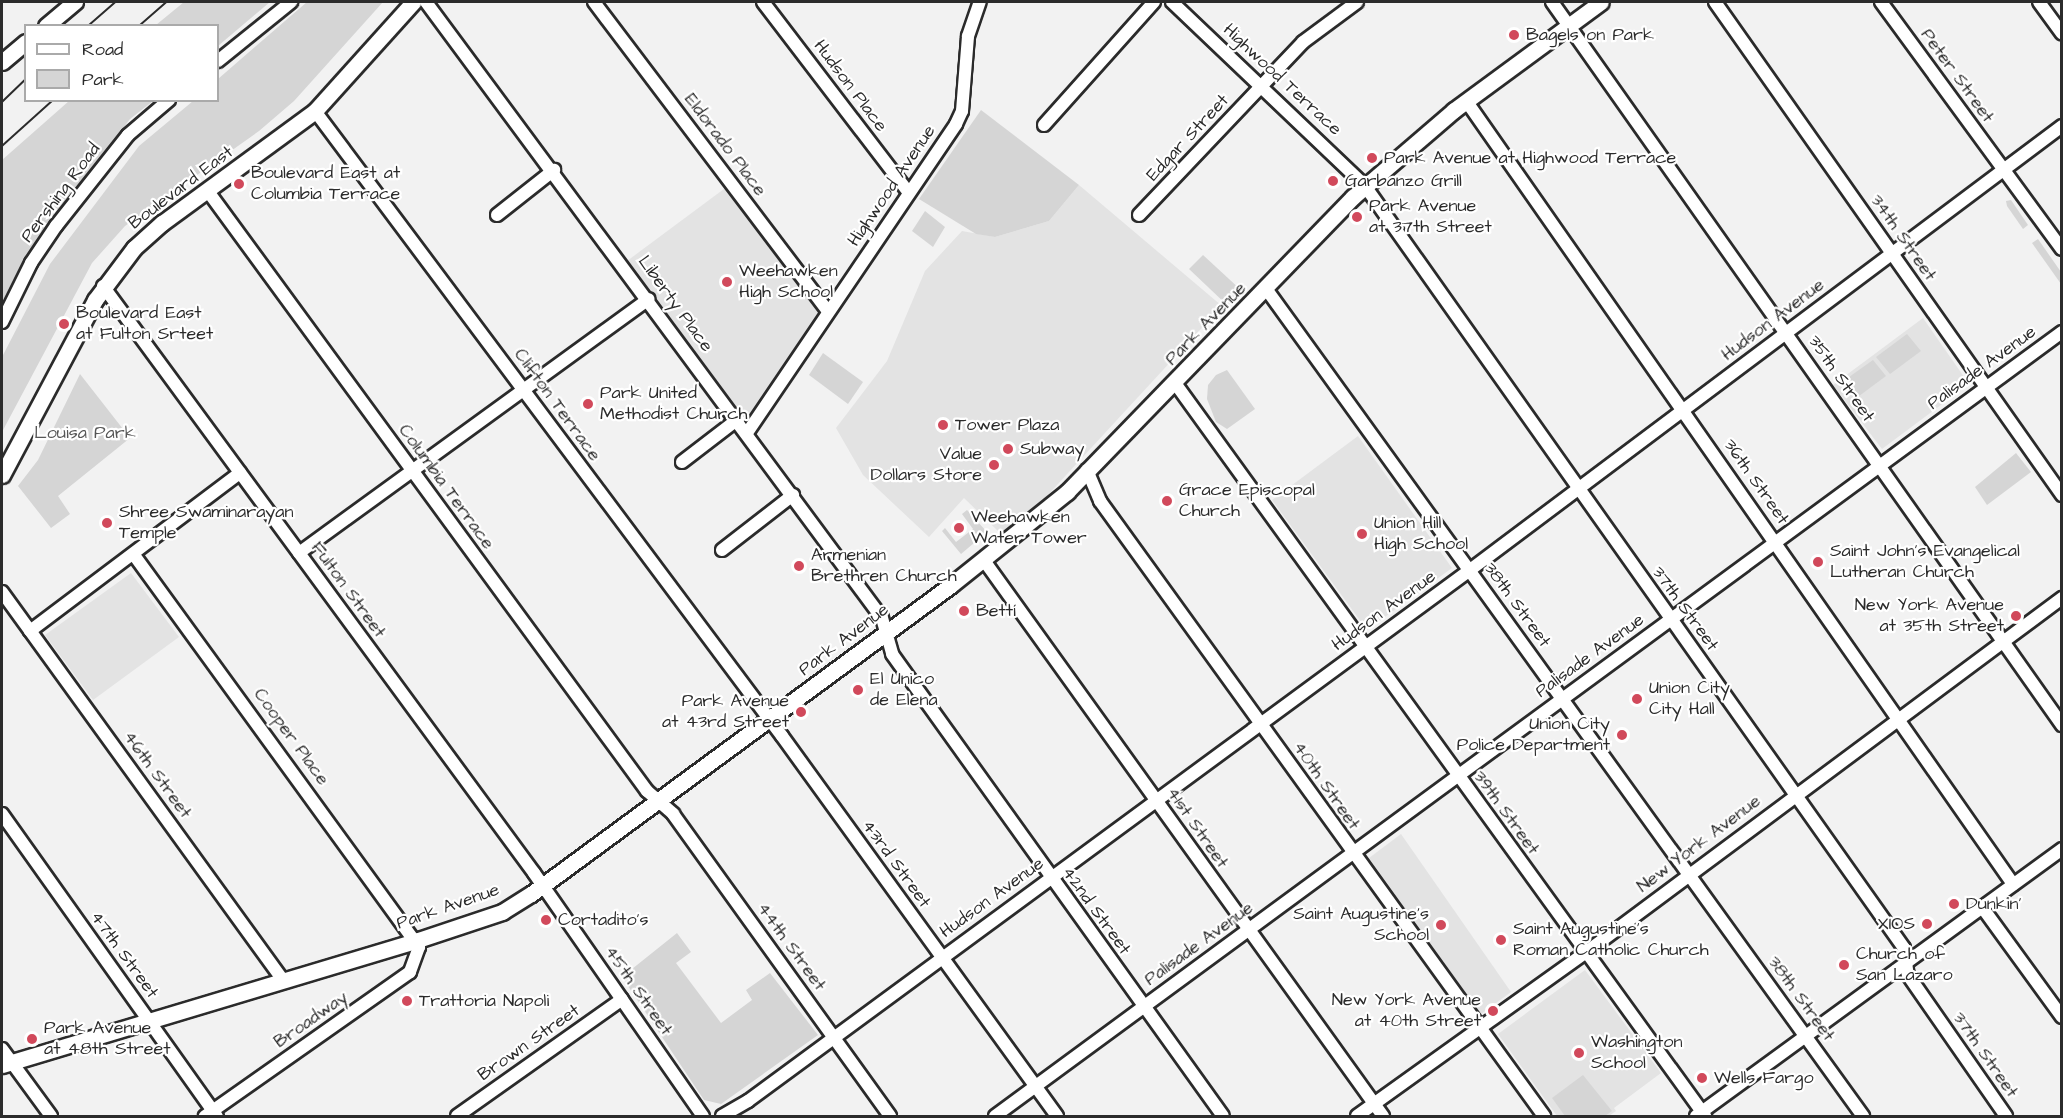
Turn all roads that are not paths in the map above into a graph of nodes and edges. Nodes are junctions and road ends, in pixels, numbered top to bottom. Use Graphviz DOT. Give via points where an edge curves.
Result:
graph roads {
  1 [pos="291,2"];
  2 [pos="413,2"];
  3 [pos="426,2"];
  4 [pos="594,2"];
  5 [pos="763,2"];
  6 [pos="980,2"];
  7 [pos="1154,2"];
  8 [pos="1172,2"];
  9 [pos="1357,2"];
  10 [pos="1552,2"];
  11 [pos="1602,2"];
  12 [pos="1715,2"];
  13 [pos="1881,2"];
  14 [pos="2039,2"];
  15 [pos="67,4"];
  16 [pos="48,24"];
  17 [pos="1570,24"];
  18 [pos="2061,34"];
  19 [pos="24,44"];
  20 [pos="219,60"];
  21 [pos="2,62"];
  22 [pos="1262,85"];
  23 [pos="167,102"];
  24 [pos="1467,102"];
  25 [pos="315,111"];
  26 [pos="1044,125"];
  27 [pos="2061,126"];
  28 [pos="554,171"];
  29 [pos="2003,171"];
  30 [pos="1365,186"];
  31 [pos="207,190"];
  32 [pos="909,193"];
  33 [pos="497,215"];
  34 [pos="1139,215"];
  35 [pos="2061,249"];
  36 [pos="1893,254"];
  37 [pos="103,286"];
  38 [pos="1267,290"];
  39 [pos="649,299"];
  40 [pos="828,311"];
  41 [pos="2,322"];
  42 [pos="1787,332"];
  43 [pos="2061,332"];
  44 [pos="1175,383"];
  45 [pos="1987,388"];
  46 [pos="523,390"];
  47 [pos="1682,410"];
  48 [pos="738,419"];
  49 [pos="747,433"];
  50 [pos="682,462"];
  51 [pos="1879,464"];
  52 [pos="412,471"];
  53 [pos="1087,471"];
  54 [pos="240,473"];
  55 [pos="2,475"];
  56 [pos="1577,489"];
  57 [pos="793,495"];
  58 [pos="2061,495"];
  59 [pos="1776,541"];
  60 [pos="722,549"];
  61 [pos="299,554"];
  62 [pos="134,555"];
  63 [pos="983,559"];
  64 [pos="1470,570"];
  65 [pos="2,592"];
  66 [pos="2061,598"];
  67 [pos="1671,620"];
  68 [pos="30,631"];
  69 [pos="885,634"];
  70 [pos="2003,641"];
  71 [pos="1365,646"];
  72 [pos="1562,699"];
  73 [pos="1898,718"];
  74 [pos="769,720"];
  75 [pos="1260,724"];
  76 [pos="2061,725"];
  77 [pos="1458,777"];
  78 [pos="1795,795"];
  79 [pos="1156,801"];
  80 [pos="660,802"];
  81 [pos="2,814"];
  82 [pos="2061,849"];
  83 [pos="1353,855"];
  84 [pos="1688,874"];
  85 [pos="1050,878"];
  86 [pos="2013,884"];
  87 [pos="543,885"];
  88 [pos="1982,907"];
  89 [pos="1248,931"];
  90 [pos="418,940"];
  91 [pos="1585,953"];
  92 [pos="941,958"];
  93 [pos="1906,962"];
  94 [pos="283,980"];
  95 [pos="622,999"];
  96 [pos="1144,1006"];
  97 [pos="2061,1017"];
  98 [pos="149,1020"];
  99 [pos="1480,1027"];
  100 [pos="1804,1035"];
  101 [pos="833,1036"];
  102 [pos="5,1058"];
  103 [pos="1036,1087"];
  104 [pos="1374,1104"];
  105 [pos="212,1114"];
  106 [pos="1701,1115"];
  107 [pos="51,1116"];
  108 [pos="457,1116"];
  109 [pos="704,1116"];
  110 [pos="722,1116"];
  111 [pos="891,1116"];
  112 [pos="995,1116"];
  113 [pos="1057,1116"];
  114 [pos="1223,1116"];
  115 [pos="1357,1116"];
  116 [pos="1383,1116"];
  117 [pos="1544,1116"];
  118 [pos="1863,1116"];
  119 [pos="2006,1116"];
  1 -- 20 [label="street"];
  2 -- 25 [label="main road, Boulevard East"];
  3 -- 28 [label="street, Liberty Place"];
  4 -- 40 [label="street, Eldorado Place"];
  5 -- 32 [label="street, Hudson Place"];
  6 -- 32 [label="street, Highwood Avenue" via="968,36 962,111"];
  7 -- 26 [label="street"];
  8 -- 22 [label="street, Highwood Terrace"];
  9 -- 22 [label="street, Edgar Street" via="1303,42"];
  10 -- 17 [label="street, 35th Street"];
  11 -- 17 [label="main road, Park Avenue"];
  12 -- 36 [label="street, 34th Street"];
  13 -- 29 [label="street, Peter Street"];
  14 -- 18 [label="street"];
  15 -- 16 [label="main road"];
  17 -- 24 [label="main road, Park Avenue"];
  17 -- 42 [label="street, 35th Street"];
  19 -- 21 [label="main road"];
  22 -- 30 [label="street, Highwood Terrace"];
  22 -- 34 [label="street, Edgar Street"];
  23 -- 41 [label="street, Pershing Road" via="128,135 56,226 31,263"];
  24 -- 30 [label="main road, Park Avenue"];
  24 -- 47 [label="street, 36th Street"];
  25 -- 31 [label="main road, Boulevard East"];
  25 -- 46 [label="street, Clifton Terrace"];
  27 -- 29 [label="street, Hudson Avenue"];
  28 -- 33 [label="street"];
  28 -- 39 [label="street, Liberty Place"];
  29 -- 35 [label="street, Peter Street"];
  29 -- 36 [label="street, Hudson Avenue"];
  30 -- 38 [label="main road, Park Avenue"];
  30 -- 56 [label="street, 37th Street"];
  31 -- 37 [label="main road, Boulevard East" via="134,248"];
  31 -- 52 [label="street, Columbia Terrace"];
  32 -- 40 [label="street, Highwood Avenue"];
  36 -- 42 [label="street, Hudson Avenue"];
  36 -- 45 [label="street, 34th Street"];
  37 -- 54 [label="street, Fulton Street"];
  37 -- 55 [label="main road, Boulevard East"];
  38 -- 44 [label="main road, Park Avenue"];
  38 -- 64 [label="street, 38th Street"];
  39 -- 46 [label="street"];
  39 -- 48 [label="street, Liberty Place"];
  40 -- 49 [label="street, Highwood Avenue"];
  42 -- 47 [label="street, Hudson Avenue"];
  42 -- 51 [label="street, 35th Street"];
  43 -- 45 [label="street, Palisade Avenue"];
  44 -- 53 [label="main road, Park Avenue"];
  44 -- 71 [label="street, 39th Street"];
  45 -- 51 [label="street, Palisade Avenue"];
  45 -- 58 [label="street, 34th Street"];
  46 -- 52 [label="street"];
  46 -- 74 [label="street, Clifton Terrace"];
  47 -- 56 [label="street, Hudson Avenue"];
  47 -- 59 [label="street, 36th Street"];
  48 -- 49 [label="street, Liberty Place"];
  48 -- 50 [label="street"];
  49 -- 57 [label="street, Liberty Place"];
  51 -- 59 [label="street, Palisade Avenue"];
  51 -- 70 [label="street, 35th Street"];
  52 -- 61 [label="street"];
  52 -- 80 [label="street, Columbia Terrace" via="647,791"];
  53 -- 63 [label="main road, Park Avenue" via="1067,492"];
  53 -- 75 [label="street, 40th Street" via="1100,501"];
  54 -- 61 [label="street, Fulton Street"];
  54 -- 62 [label="street"];
  56 -- 64 [label="street, Hudson Avenue"];
  56 -- 67 [label="street, 37th Street"];
  57 -- 60 [label="street"];
  57 -- 69 [label="street, Liberty Place" via="882,618"];
  59 -- 67 [label="street, Palisade Avenue"];
  59 -- 73 [label="street, 36th Street"];
  61 -- 87 [label="street, Fulton Street"];
  62 -- 68 [label="street"];
  62 -- 90 [label="street, Cooper Place"];
  63 -- 69 [label="main road, Park Avenue"];
  63 -- 79 [label="street, 41st Street"];
  64 -- 71 [label="street, Hudson Avenue"];
  64 -- 72 [label="street, 38th Street"];
  65 -- 68 [label="street, 46th Street"];
  66 -- 70 [label="street, New York Avenue"];
  67 -- 72 [label="street, Palisade Avenue"];
  67 -- 78 [label="street, 37th Street"];
  68 -- 94 [label="street, 46th Street"];
  69 -- 74 [label="main road, Park Avenue"];
  69 -- 85 [label="street, 42nd Street" via="892,654"];
  70 -- 73 [label="street, New York Avenue"];
  70 -- 76 [label="street, 35th Street"];
  71 -- 75 [label="street, Hudson Avenue"];
  71 -- 77 [label="street, 39th Street"];
  72 -- 77 [label="street, Palisade Avenue"];
  72 -- 84 [label="street, 38th Street"];
  73 -- 78 [label="street, New York Avenue"];
  73 -- 86 [label="street, 36th Street"];
  74 -- 80 [label="main road, Park Avenue"];
  74 -- 92 [label="street, 43rd Street"];
  75 -- 79 [label="street, Hudson Avenue"];
  75 -- 83 [label="street, 40th Street"];
  77 -- 83 [label="street, Palisade Avenue"];
  77 -- 91 [label="street, 39th Street"];
  78 -- 84 [label="street, New York Avenue"];
  78 -- 93 [label="street, 37th Street" via="1904,948"];
  79 -- 85 [label="street, Hudson Avenue"];
  79 -- 89 [label="street, 41st Street"];
  80 -- 87 [label="main road, Park Avenue"];
  80 -- 101 [label="street, 44th Street" via="673,814"];
  81 -- 98 [label="street, 47th Street"];
  82 -- 86 [label="street"];
  83 -- 89 [label="street, Palisade Avenue"];
  83 -- 99 [label="street, 40th Street"];
  84 -- 91 [label="street, New York Avenue"];
  84 -- 100 [label="street, 38th Street"];
  85 -- 92 [label="street, Hudson Avenue"];
  85 -- 96 [label="street, 42nd Street"];
  86 -- 88 [label="street"];
  87 -- 90 [label="main road, Park Avenue" via="502,912"];
  87 -- 95 [label="street, 45th Street"];
  88 -- 93 [label="street"];
  88 -- 97 [label="street"];
  89 -- 96 [label="street, Palisade Avenue"];
  89 -- 104 [label="street, 41st Street"];
  90 -- 94 [label="main road, Park Avenue"];
  90 -- 105 [label="street, Broadway" via="419,954 410,972"];
  91 -- 99 [label="street, New York Avenue"];
  91 -- 106 [label="street, 39th Street"];
  92 -- 101 [label="street, Hudson Avenue"];
  92 -- 103 [label="street, 43rd Street"];
  93 -- 100 [label="street"];
  93 -- 119 [label="street, 37th Street" via="1908,975"];
  94 -- 98 [label="main road, Park Avenue"];
  95 -- 108 [label="street, Brown Street"];
  95 -- 109 [label="street, 45th Street"];
  96 -- 103 [label="street, Palisade Avenue"];
  96 -- 114 [label="street, 42nd Street"];
  98 -- 102 [label="main road, Park Avenue"];
  98 -- 105 [label="street, 47th Street"];
  99 -- 104 [label="street, New York Avenue"];
  99 -- 117 [label="street, 40th Street"];
  100 -- 106 [label="street"];
  100 -- 118 [label="street, 38th Street"];
  101 -- 110 [label="street, Hudson Avenue"];
  101 -- 111 [label="street, 44th Street"];
  102 -- 107 [label="street"];
  103 -- 112 [label="street, Palisade Avenue"];
  103 -- 113 [label="street, 43rd Street"];
  104 -- 115 [label="street, New York Avenue"];
  104 -- 116 [label="street, 41st Street"];
}
